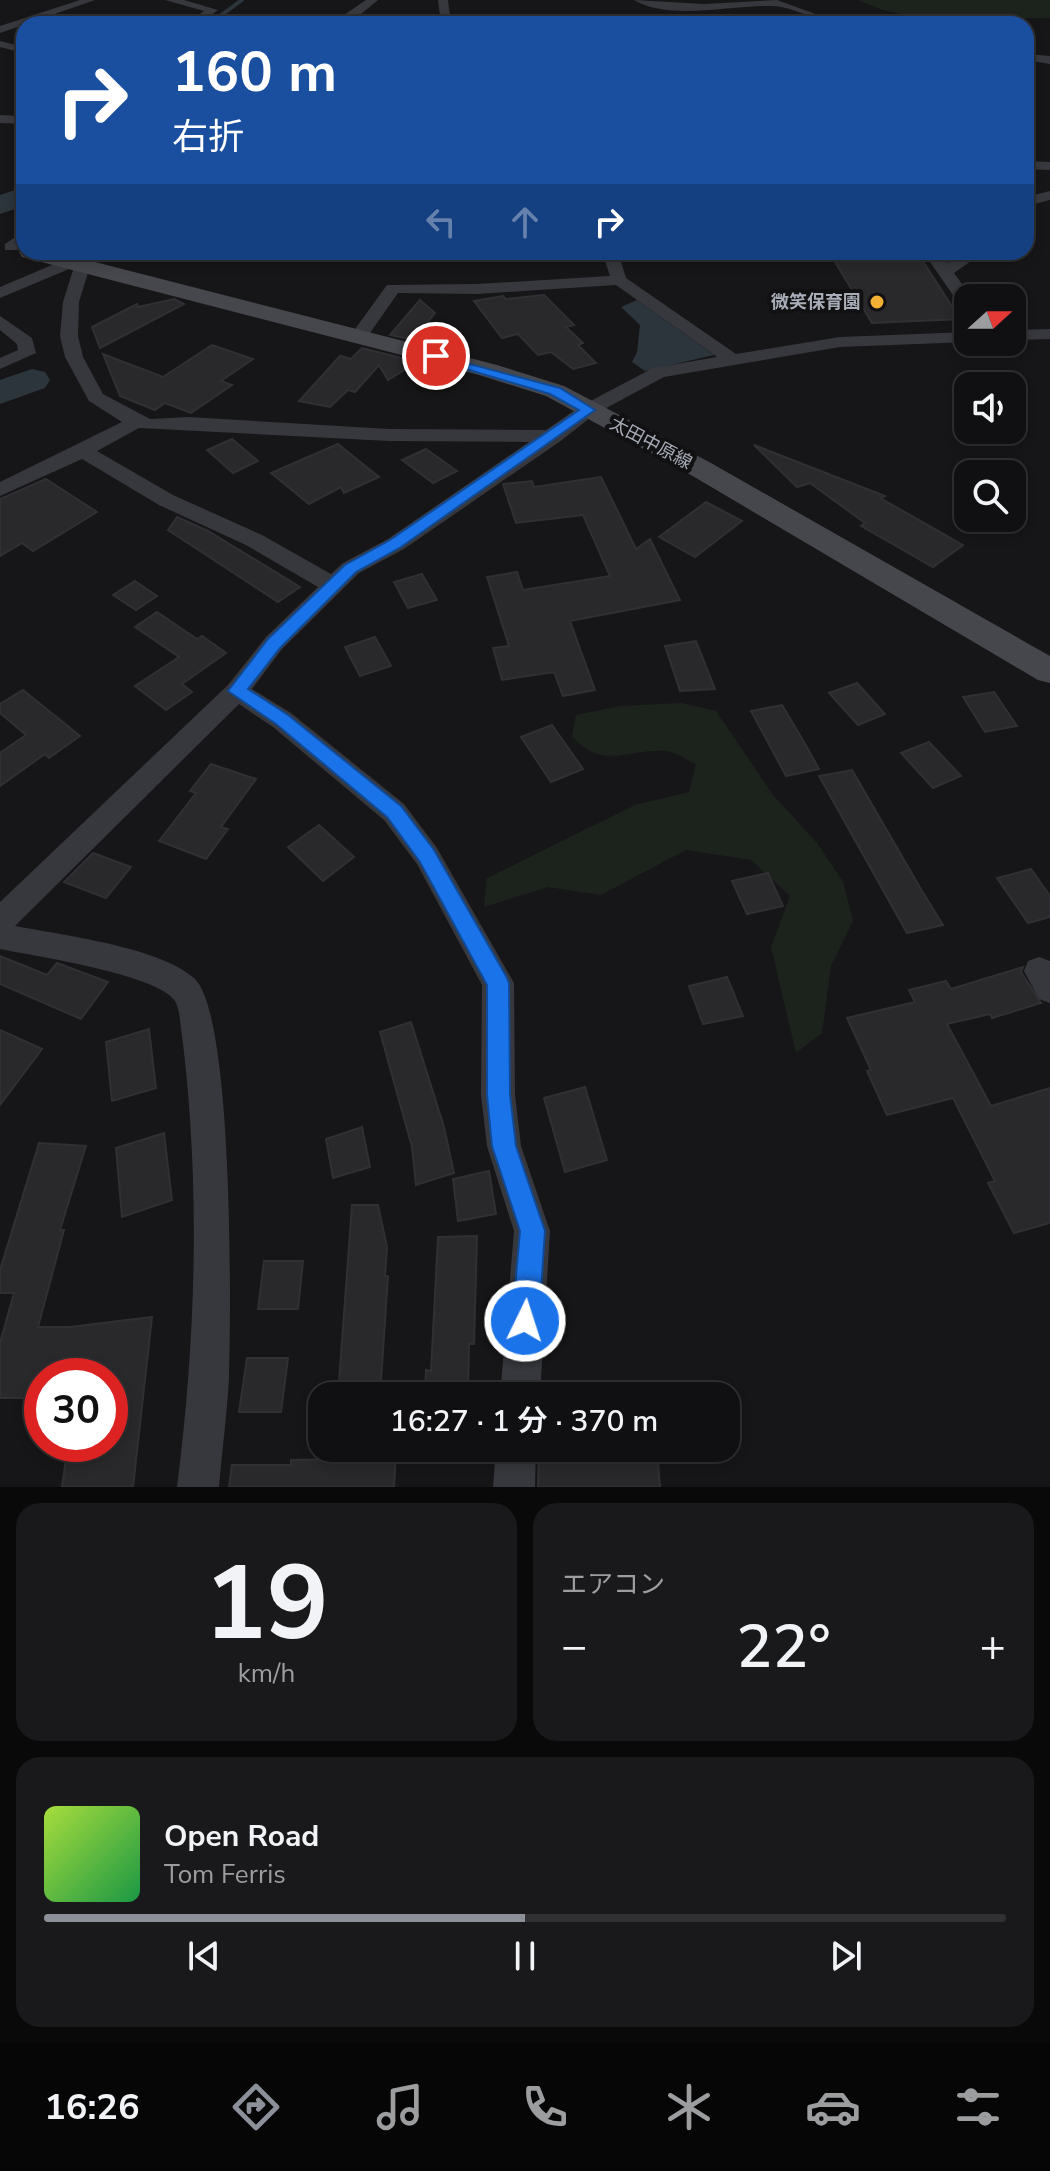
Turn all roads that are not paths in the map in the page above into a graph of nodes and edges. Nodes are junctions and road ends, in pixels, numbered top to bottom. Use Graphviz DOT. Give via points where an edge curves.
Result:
graph roads {
  1 [pos="90,0"];
  2 [pos="170,0"];
  3 [pos="373,0"];
  4 [pos="639,0"];
  5 [pos="769,1"];
  6 [pos="662,6"];
  7 [pos="42,16"];
  8 [pos="204,16"];
  9 [pos="349,16"];
  10 [pos="667,16"];
  11 [pos="813,16"];
  12 [pos="63,260"];
  13 [pos="613,260"];
  14 [pos="936,260"];
  15 [pos="963,260"];
  16 [pos="76,264"];
  17 [pos="944,272"];
  18 [pos="619,280"];
  19 [pos="954,285"];
  20 [pos="0,293"];
  21 [pos="0,321"];
  22 [pos="1050,334"];
  23 [pos="1026,335"];
  24 [pos="359,336"];
  25 [pos="954,338"];
  26 [pos="733,360"];
  27 [pos="0,364"];
  28 [pos="588,410"];
  29 [pos="136,422"];
  30 [pos="555,436"];
  31 [pos="81,450"];
  32 [pos="0,490"];
  33 [pos="332,585"];
  34 [pos="1050,671"];
  35 [pos="237,691"];
  36 [pos="0,921"];
  37 [pos="0,936"];
  38 [pos="521,1382"];
  39 [pos="515,1462"];
  40 [pos="198,1487"];
  41 [pos="514,1487"];
  1 -- 7 [label="street"];
  2 -- 8 [label="street" via="213,10"];
  3 -- 9 [label="street"];
  4 -- 6 [label="street"];
  5 -- 6 [label="street"];
  5 -- 11 [label="street"];
  6 -- 10 [label="street"];
  12 -- 16 [label="main road, 太田中原線"];
  13 -- 18 [label="street"];
  14 -- 17 [label="street"];
  15 -- 17 [label="street"];
  16 -- 20 [label="street"];
  16 -- 24 [label="main road, 太田中原線"];
  16 -- 29 [label="street" via="69,336 74,357 96,397"];
  17 -- 19 [label="street"];
  18 -- 24 [label="street" via="393,288"];
  18 -- 26 [label="street"];
  21 -- 27 [label="street" via="26,342 27,353"];
  22 -- 23 [label="street"];
  24 -- 28 [label="main road, 太田中原線" via="555,391"];
  25 -- 26 [label="street" via="840,342"];
  26 -- 28 [label="street" via="659,372"];
  28 -- 30 [label="street"];
  28 -- 34 [label="main road, 太田中原線" via="701,469"];
  29 -- 30 [label="street" via="389,435"];
  29 -- 31 [label="street"];
  30 -- 33 [label="street"];
  31 -- 32 [label="street"];
  31 -- 33 [label="street"];
  33 -- 35 [label="street" via="274,643"];
  35 -- 36 [label="street"];
  35 -- 38 [label="street" via="282,720 394,812 427,856 498,983 498,1095 504,1146 532,1231"];
  37 -- 40 [label="street" via="170,977 189,992 202,1050 212,1274"];
  39 -- 41 [label="street"];
}
